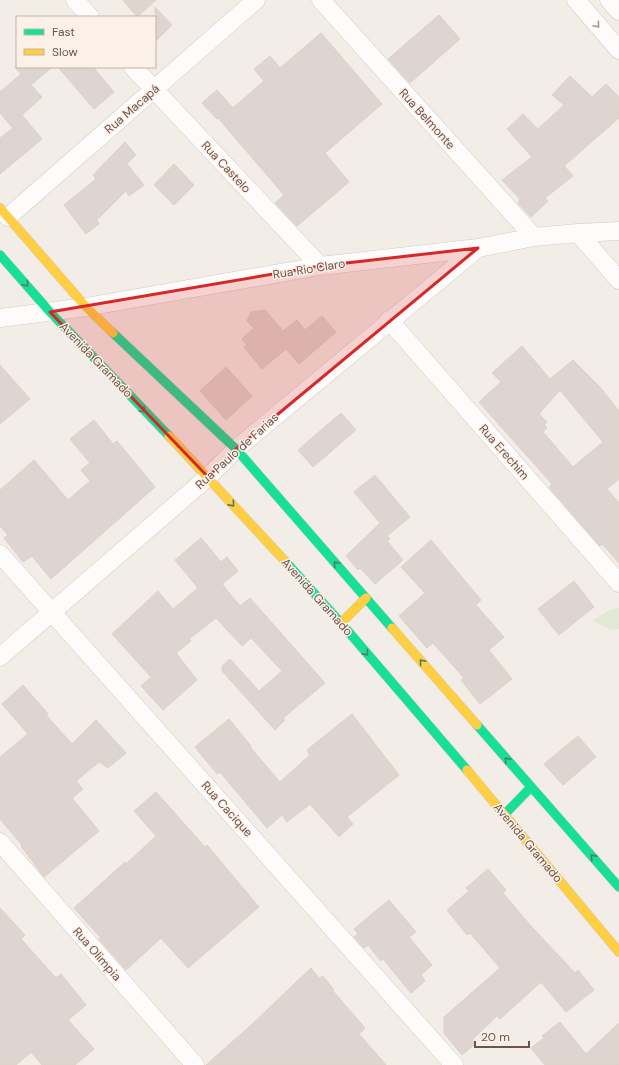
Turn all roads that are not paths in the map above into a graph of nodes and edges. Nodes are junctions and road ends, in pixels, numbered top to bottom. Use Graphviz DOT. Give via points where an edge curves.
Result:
graph roads {
  1 [pos="75,0"];
  2 [pos="256,0"];
  3 [pos="321,0"];
  4 [pos="576,0"];
  5 [pos="609,0"];
  6 [pos="619,11"];
  7 [pos="89,16"];
  8 [pos="619,50"];
  9 [pos="134,68"];
  10 [pos="153,90"];
  11 [pos="4,213"];
  12 [pos="619,231"];
  13 [pos="578,233"];
  14 [pos="534,238"];
  15 [pos="478,248"];
  16 [pos="0,254"];
  17 [pos="320,266"];
  18 [pos="619,280"];
  19 [pos="86,307"];
  20 [pos="50,312"];
  21 [pos="0,318"];
  22 [pos="389,320"];
  23 [pos="236,449"];
  24 [pos="208,477"];
  25 [pos="0,554"];
  26 [pos="619,583"];
  27 [pos="366,598"];
  28 [pos="52,611"];
  29 [pos="341,623"];
  30 [pos="0,657"];
  31 [pos="531,787"];
  32 [pos="505,814"];
  33 [pos="0,842"];
  34 [pos="619,887"];
  35 [pos="619,952"];
  36 [pos="194,1065"];
  37 [pos="454,1065"];
  1 -- 7 [label="street"];
  2 -- 10 [label="street, Rua Macapá"];
  3 -- 14 [label="street, Rua Belmonte"];
  4 -- 8 [label="street, one-way"];
  5 -- 6 [label="street"];
  9 -- 10 [label="street, Rua Castelo"];
  10 -- 11 [label="street, Rua Macapá"];
  10 -- 17 [label="street, Rua Castelo"];
  11 -- 19 [label="street"];
  12 -- 13 [label="street, Rua Rio Claro"];
  13 -- 14 [label="street, Rua Rio Claro"];
  13 -- 18 [label="street"];
  14 -- 15 [label="street, Rua Rio Claro"];
  15 -- 17 [label="street, Rua Rio Claro"];
  15 -- 22 [label="street, Rua Paulo de Farias"];
  16 -- 20 [label="street, Avenida Gramado, one-way"];
  17 -- 19 [label="street, Rua Rio Claro"];
  19 -- 20 [label="street, Rua Rio Claro"];
  19 -- 23 [label="street"];
  20 -- 21 [label="street, Rua Rio Claro"];
  20 -- 24 [label="street, Avenida Gramado, one-way"];
  22 -- 23 [label="street, Rua Paulo de Farias"];
  22 -- 26 [label="street, Rua Erechim"];
  23 -- 24 [label="street, Rua Paulo de Farias"];
  27 -- 23 [label="street, one-way"];
  24 -- 28 [label="street, Rua Paulo de Farias"];
  24 -- 29 [label="street, Avenida Gramado, one-way"];
  25 -- 28 [label="street, Rua Cacique"];
  27 -- 29 [label="street"];
  31 -- 27 [label="street, one-way"];
  28 -- 30 [label="street, Rua Paulo de Farias"];
  28 -- 37 [label="street, Rua Cacique"];
  29 -- 32 [label="street, Avenida Gramado, one-way"];
  31 -- 32 [label="street"];
  34 -- 31 [label="street, one-way"];
  32 -- 35 [label="street, Avenida Gramado"];
  33 -- 36 [label="street, Rua Olimpia"];
}
